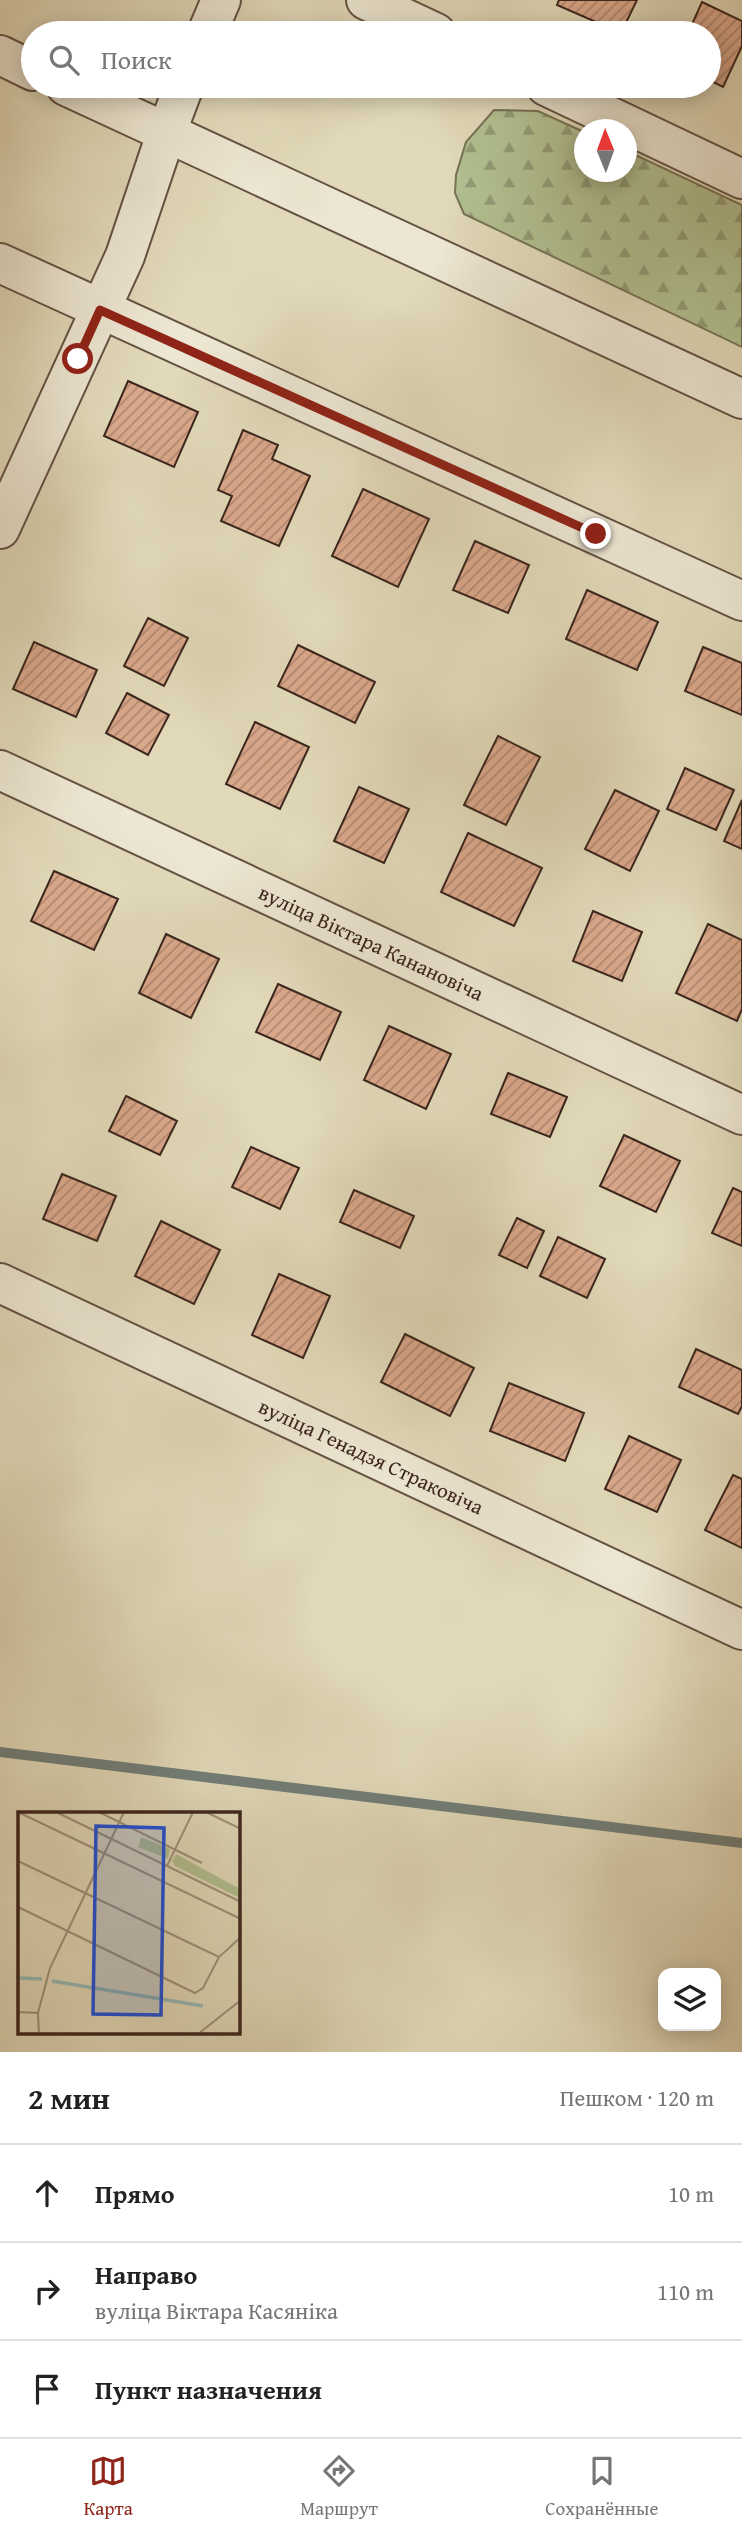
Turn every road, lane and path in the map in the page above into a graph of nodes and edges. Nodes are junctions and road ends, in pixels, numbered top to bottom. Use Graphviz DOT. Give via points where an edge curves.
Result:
graph roads {
  1 [pos="222,0"];
  2 [pos="366,0"];
  3 [pos="212,21"];
  4 [pos="411,21"];
  5 [pos="0,55"];
  6 [pos="21,65"];
  7 [pos="93,98"];
  8 [pos="179,98"];
  9 [pos="571,98"];
  10 [pos="167,131"];
  11 [pos="742,179"];
  12 [pos="0,263"];
  13 [pos="100,310"];
  14 [pos="742,399"];
  15 [pos="0,529"];
  16 [pos="742,601"];
  17 [pos="0,770"];
  18 [pos="742,1115"];
  19 [pos="0,1283"];
  20 [pos="742,1630"];
  1 -- 3 [label="street"];
  2 -- 4 [label="street"];
  5 -- 6 [label="street"];
  7 -- 10 [label="street"];
  8 -- 10 [label="street"];
  9 -- 11 [label="street"];
  10 -- 13 [label="street" via="125,256"];
  10 -- 14 [label="street"];
  12 -- 13 [label="street"];
  13 -- 15 [label="street"];
  13 -- 16 [label="street"];
  17 -- 18 [label="street, вуліца Віктара Канановіча"];
  19 -- 20 [label="street, вуліца Генадзя Страковіча"];
}
